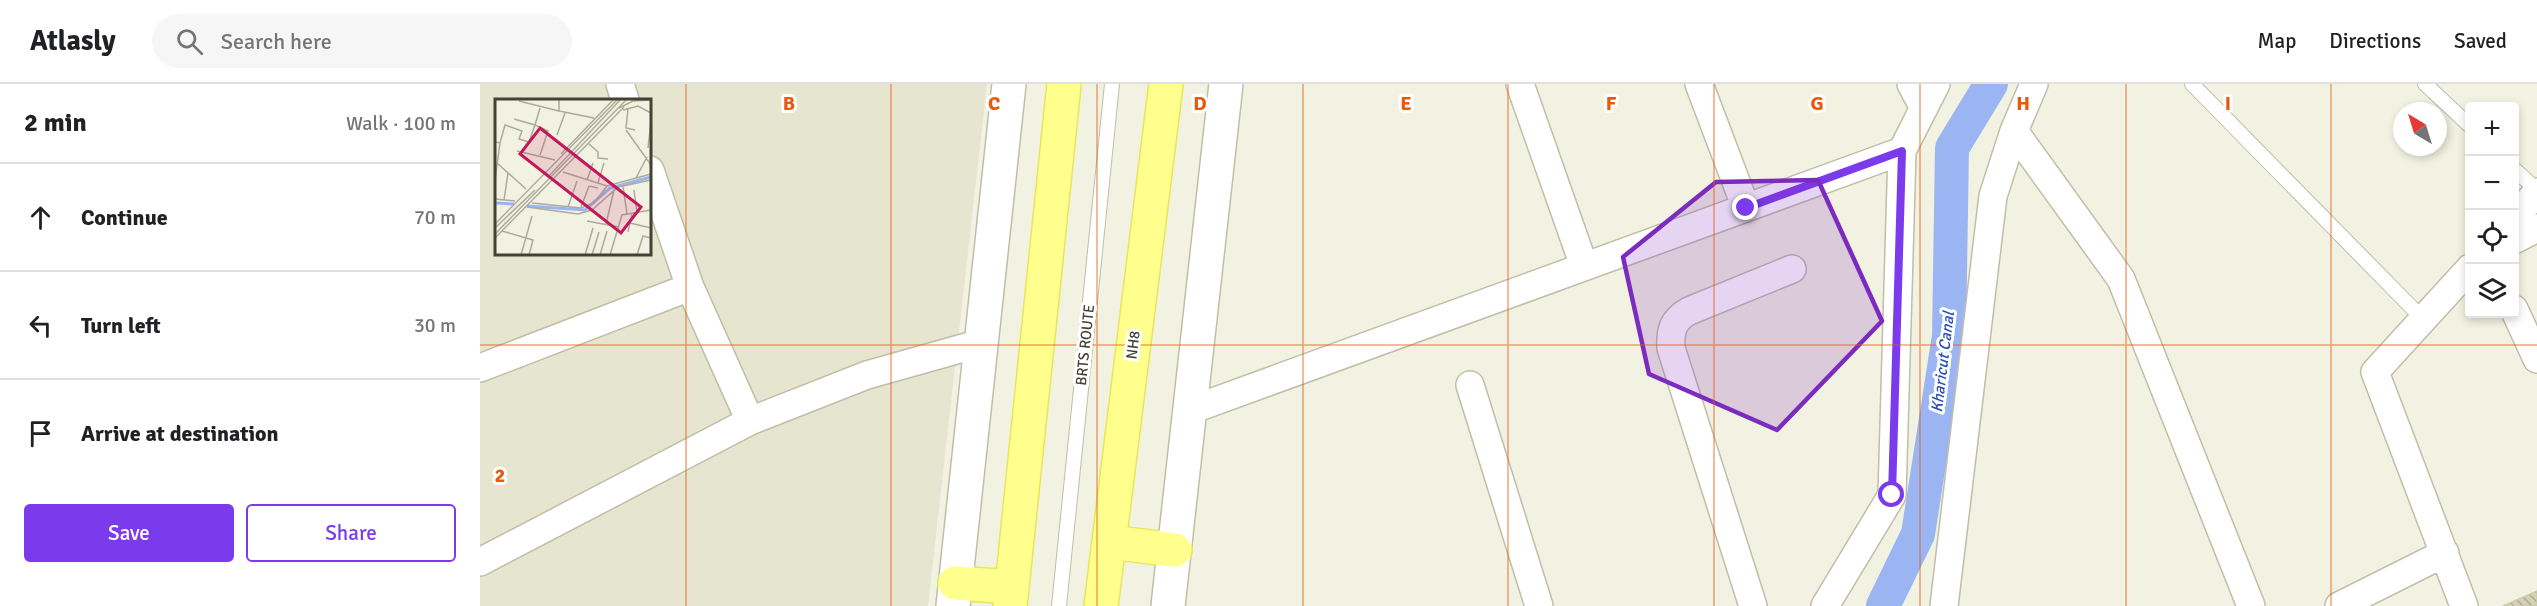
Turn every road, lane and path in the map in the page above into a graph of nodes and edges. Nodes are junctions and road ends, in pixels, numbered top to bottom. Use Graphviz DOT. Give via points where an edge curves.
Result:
graph roads {
  1 [pos="620,84"];
  2 [pos="1009,84"];
  3 [pos="1064,84"];
  4 [pos="1112,84"];
  5 [pos="1166,84"];
  6 [pos="1226,84"];
  7 [pos="1520,84"];
  8 [pos="1699,84"];
  9 [pos="1911,84"];
  10 [pos="1936,84"];
  11 [pos="2034,84"];
  12 [pos="2192,84"];
  13 [pos="2425,84"];
  14 [pos="625,99"];
  15 [pos="1924,108"];
  16 [pos="2465,122"];
  17 [pos="2014,131"];
  18 [pos="1902,151"];
  19 [pos="651,173"];
  20 [pos="2519,174"];
  21 [pos="2537,191"];
  22 [pos="1746,208"];
  23 [pos="2519,212"];
  24 [pos="2537,228"];
  25 [pos="2519,237"];
  26 [pos="1584,266"];
  27 [pos="1792,269"];
  28 [pos="2465,272"];
  29 [pos="690,287"];
  30 [pos="2518,318"];
  31 [pos="2423,319"];
  32 [pos="981,343"];
  33 [pos="2537,359"];
  34 [pos="480,368"];
  35 [pos="1470,385"];
  36 [pos="1191,410"];
  37 [pos="750,421"];
  38 [pos="1108,542"];
  39 [pos="1175,550"];
  40 [pos="2445,553"];
  41 [pos="480,562"];
  42 [pos="954,595"];
  43 [pos="1011,596"];
  44 [pos="1059,606"];
  45 [pos="1101,606"];
  46 [pos="1168,606"];
  47 [pos="1539,606"];
  48 [pos="1753,606"];
  49 [pos="1825,606"];
  50 [pos="1944,606"];
  51 [pos="2251,606"];
  52 [pos="2339,606"];
  53 [pos="2464,606"];
  1 -- 14 [label="street"];
  2 -- 32 [label="street"];
  3 -- 43 [label="main road"];
  4 -- 44 [label="lane, BRTS ROUTE"];
  5 -- 38 [label="main road, NH8"];
  6 -- 36 [label="street"];
  7 -- 26 [label="street"];
  8 -- 22 [label="street"];
  9 -- 15 [label="street"];
  10 -- 15 [label="street"];
  11 -- 17 [label="street"];
  12 -- 31 [label="lane"];
  13 -- 16 [label="lane"];
  15 -- 18 [label="street"];
  17 -- 50 [label="street" via="1993,196"];
  17 -- 51 [label="street" via="2121,279"];
  18 -- 22 [label="street"];
  18 -- 49 [label="street" via="1892,495"];
  19 -- 29 [label="street"];
  20 -- 21 [label="lane"];
  21 -- 23 [label="street"];
  22 -- 26 [label="street"];
  24 -- 25 [label="street"];
  26 -- 36 [label="street"];
  27 -- 48 [label="street" via="1689,311 1677,318 1670,333 1671,348"];
  28 -- 31 [label="street"];
  29 -- 34 [label="street"];
  29 -- 37 [label="street"];
  30 -- 33 [label="street"];
  31 -- 40 [label="street" via="2375,372"];
  32 -- 37 [label="street" via="867,375"];
  32 -- 42 [label="street"];
  35 -- 47 [label="street"];
  36 -- 39 [label="street"];
  37 -- 41 [label="street"];
  38 -- 39 [label="main road"];
  38 -- 45 [label="main road, NH8"];
  39 -- 46 [label="street"];
  40 -- 52 [label="street"];
  40 -- 53 [label="street"];
  42 -- 43 [label="main road"];
}
